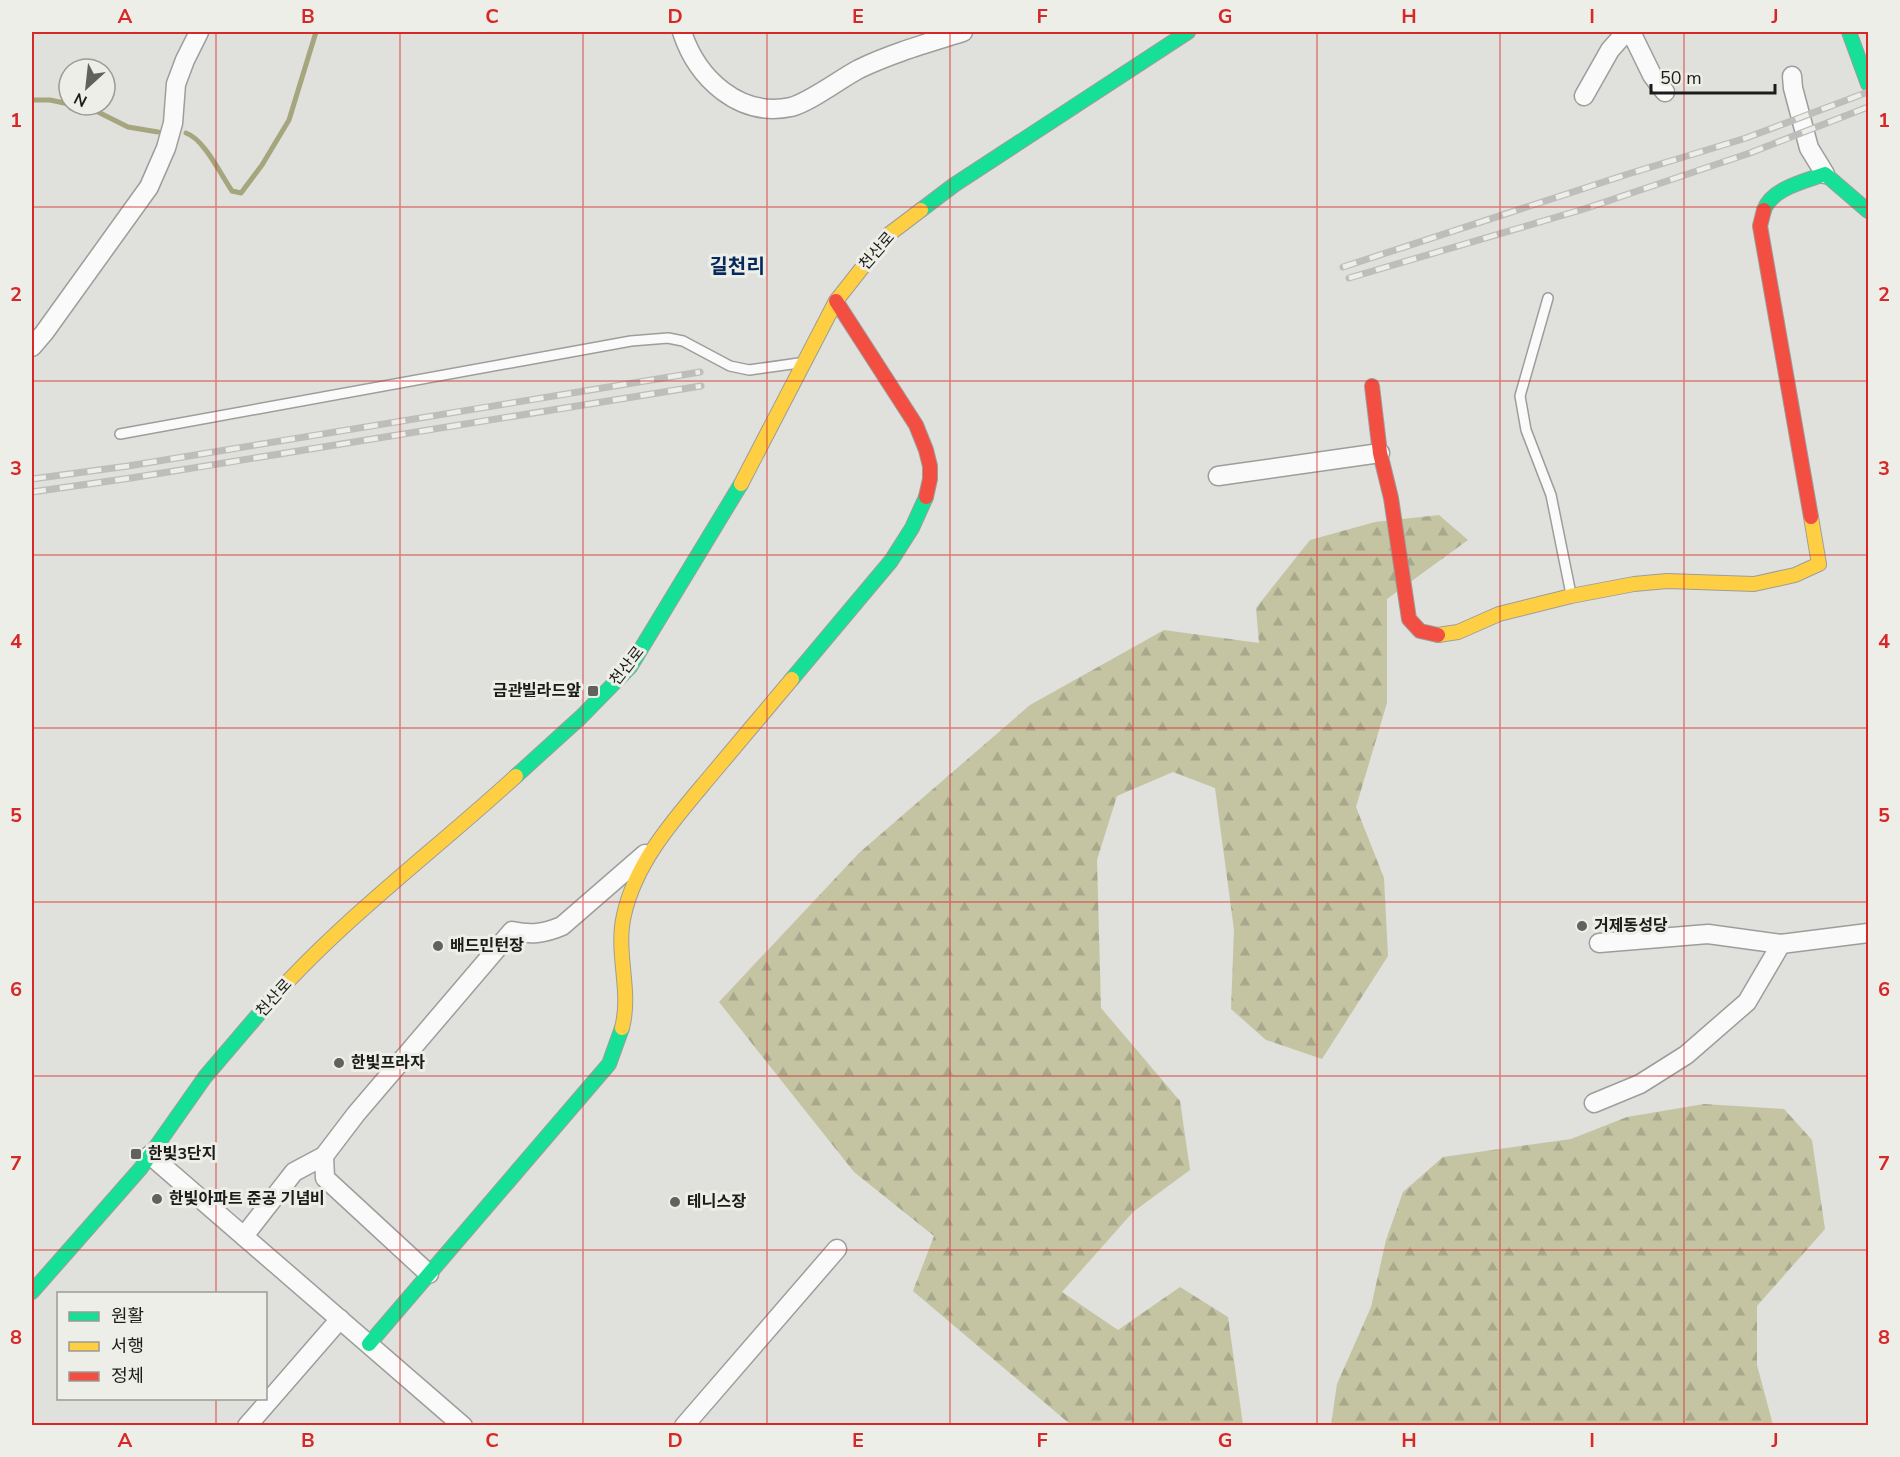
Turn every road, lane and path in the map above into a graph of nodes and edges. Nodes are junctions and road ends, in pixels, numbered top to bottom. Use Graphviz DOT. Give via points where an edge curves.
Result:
graph roads {
  1 [pos="199,32"];
  2 [pos="682,32"];
  3 [pos="963,32"];
  4 [pos="1188,32"];
  5 [pos="1626,32"];
  6 [pos="1631,32"];
  7 [pos="1849,32"];
  8 [pos="1792,76"];
  9 [pos="1869,84"];
  10 [pos="1665,92"];
  11 [pos="1584,96"];
  12 [pos="1825,174"];
  13 [pos="1869,211"];
  14 [pos="1548,298"];
  15 [pos="836,302"];
  16 [pos="32,347"];
  17 [pos="805,362"];
  18 [pos="1372,386"];
  19 [pos="120,434"];
  20 [pos="1380,453"];
  21 [pos="1218,476"];
  22 [pos="1571,596"];
  23 [pos="657,842"];
  24 [pos="1869,933"];
  25 [pos="1599,943"];
  26 [pos="1780,944"];
  27 [pos="1594,1103"];
  28 [pos="150,1155"];
  29 [pos="324,1156"];
  30 [pos="244,1236"];
  31 [pos="837,1249"];
  32 [pos="429,1274"];
  33 [pos="32,1292"];
  34 [pos="340,1319"];
  35 [pos="369,1344"];
  36 [pos="247,1425"];
  37 [pos="463,1425"];
  38 [pos="684,1425"];
  1 -- 16 [label="street" via="176,84 169,140 149,187"];
  2 -- 3 [label="street" via="688,50 721,91 765,110 793,106 859,69"];
  4 -- 15 [label="street, 천산로" via="954,185 888,235"];
  5 -- 11 [label="street" via="1610,50"];
  6 -- 10 [label="street"];
  7 -- 9 [label="street"];
  8 -- 12 [label="street" via="1809,148"];
  12 -- 13 [label="street"];
  12 -- 22 [label="street" via="1781,190 1765,206 1760,226 1819,564 1754,584 1667,581"];
  14 -- 22 [label="lane" via="1520,396 1526,430 1551,495"];
  15 -- 17 [label="street, 천산로"];
  15 -- 23 [label="street" via="916,425 925,446 930,466 923,506 891,561"];
  17 -- 19 [label="lane" via="749,370 729,366 683,341 632,341"];
  17 -- 28 [label="street, 천산로" via="742,482 630,667 582,717 468,820 333,935 205,1077"];
  18 -- 20 [label="street"];
  20 -- 21 [label="street"];
  20 -- 22 [label="street" via="1391,498 1409,619 1420,631 1435,636 1458,632 1499,614"];
  23 -- 29 [label="street" via="562,926 530,935 512,931"];
  23 -- 32 [label="street" via="638,874 621,932 626,1007 609,1064"];
  24 -- 26 [label="street"];
  25 -- 26 [label="street" via="1708,934"];
  26 -- 27 [label="street" via="1747,1002 1686,1055 1640,1084"];
  28 -- 30 [label="street"];
  28 -- 33 [label="street, 천산로"];
  29 -- 30 [label="street" via="294,1172"];
  29 -- 32 [label="street" via="325,1178"];
  30 -- 34 [label="street"];
  31 -- 38 [label="street"];
  32 -- 35 [label="street"];
  34 -- 35 [label="street"];
  34 -- 36 [label="street"];
  35 -- 37 [label="street"];
}
